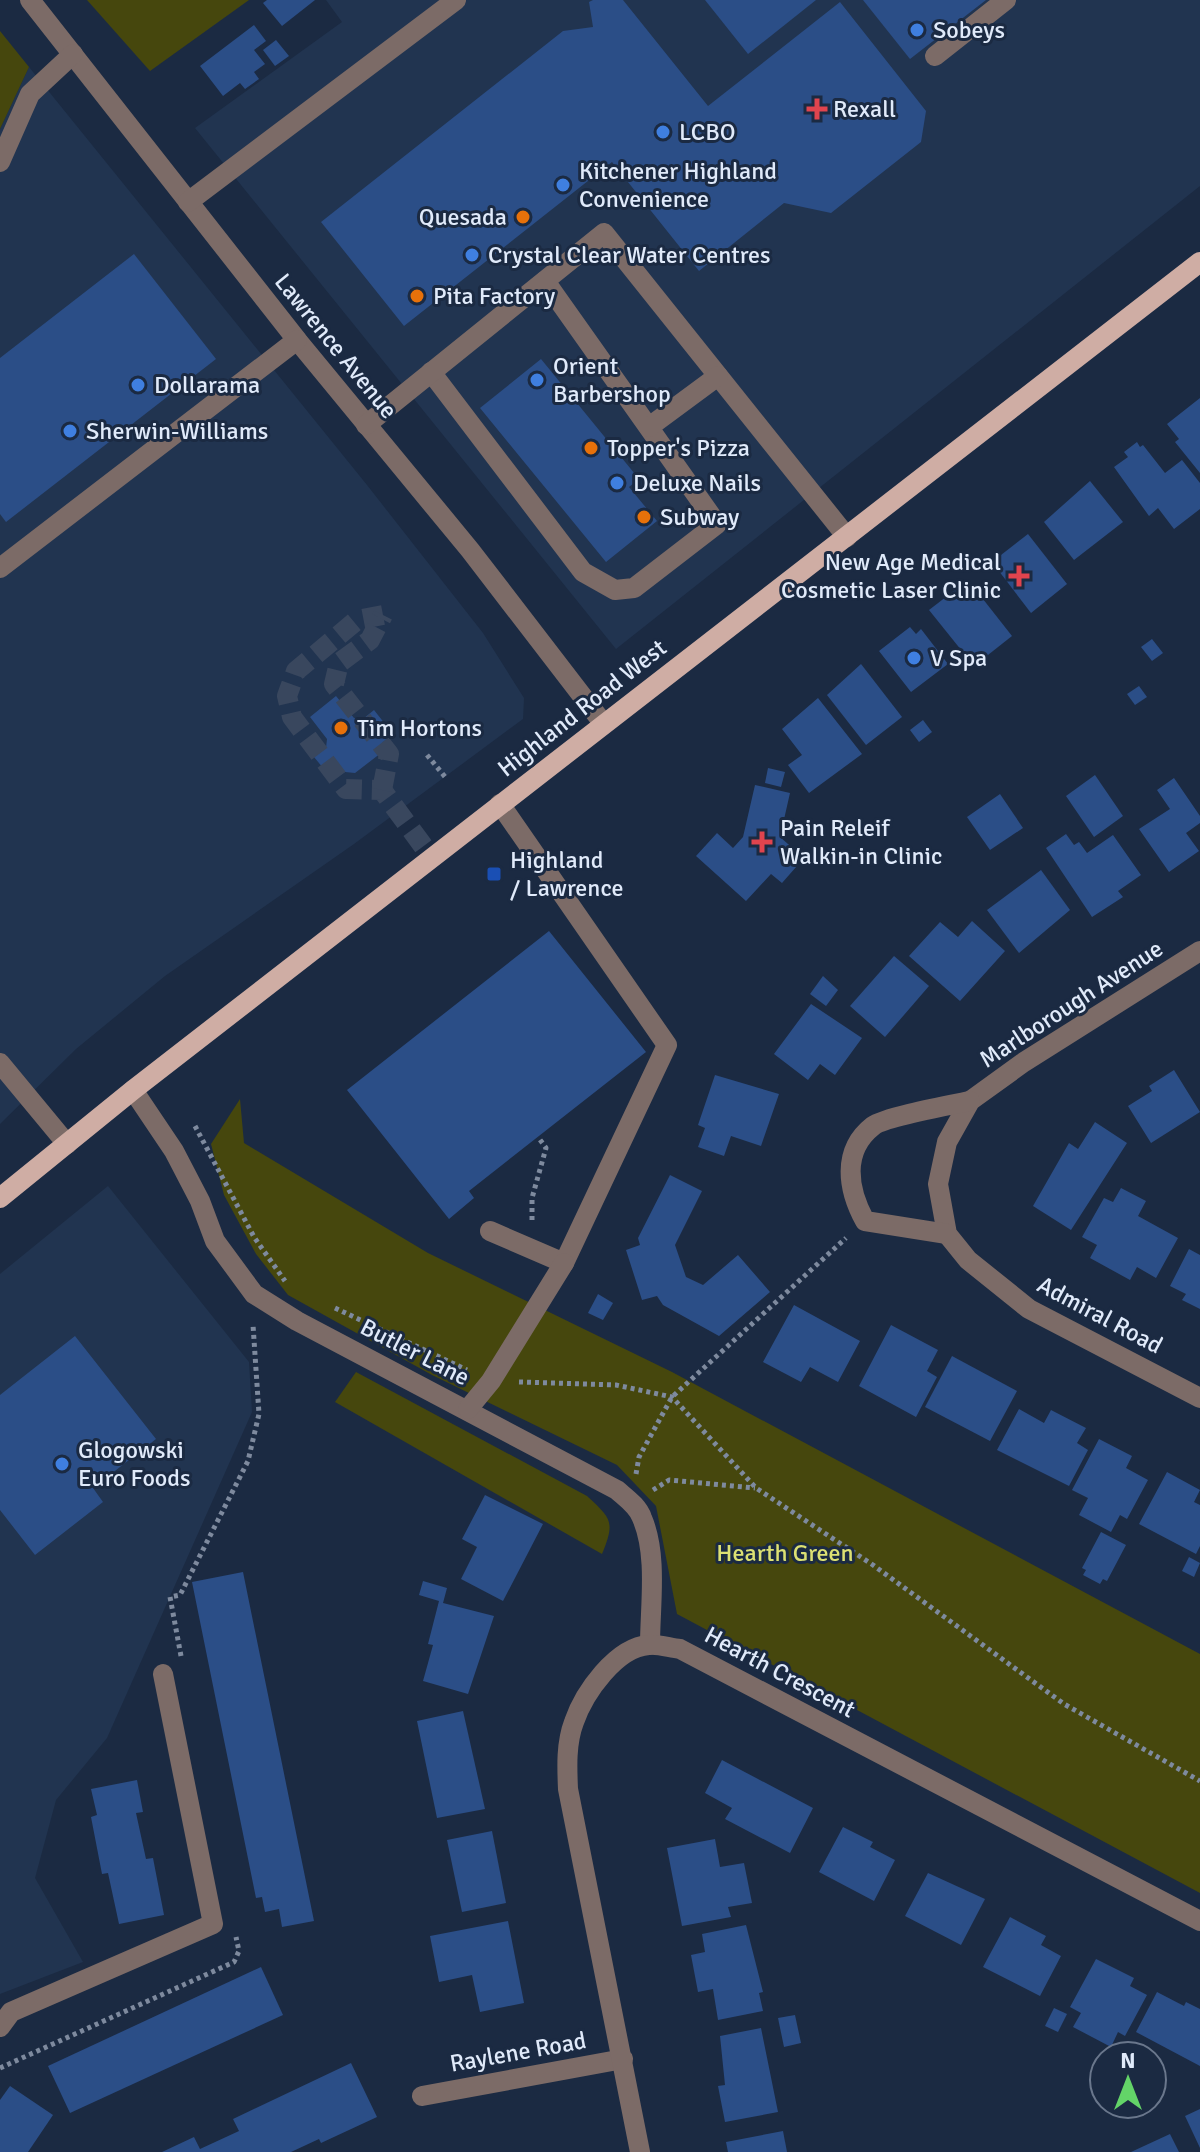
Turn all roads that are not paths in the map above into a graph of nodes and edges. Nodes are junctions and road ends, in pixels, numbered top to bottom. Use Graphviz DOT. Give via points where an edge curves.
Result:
graph roads {
  1 [pos="30,0"];
  2 [pos="456,0"];
  3 [pos="1006,0"];
  4 [pos="73,54"];
  5 [pos="935,56"];
  6 [pos="0,162"];
  7 [pos="188,202"];
  8 [pos="1200,262"];
  9 [pos="545,281"];
  10 [pos="297,340"];
  11 [pos="431,372"];
  12 [pos="718,376"];
  13 [pos="366,425"];
  14 [pos="649,427"];
  15 [pos="847,537"];
  16 [pos="0,568"];
  17 [pos="603,723"];
  18 [pos="500,804"];
  19 [pos="1200,951"];
  20 [pos="3,1071"];
  21 [pos="133,1090"];
  22 [pos="970,1101"];
  23 [pos="67,1144"];
  24 [pos="0,1198"];
  25 [pos="490,1231"];
  26 [pos="947,1234"];
  27 [pos="564,1263"];
  28 [pos="1200,1398"];
  29 [pos="468,1409"];
  30 [pos="650,1645"];
  31 [pos="163,1674"];
  32 [pos="1200,1921"];
  33 [pos="0,2027"];
  34 [pos="623,2059"];
  35 [pos="422,2096"];
  36 [pos="640,2152"];
  1 -- 4 [label="street, Lawrence Avenue"];
  2 -- 7 [label="street"];
  3 -- 5 [label="street"];
  4 -- 6 [label="street" via="30,94"];
  4 -- 7 [label="street, Lawrence Avenue"];
  7 -- 10 [label="street, Lawrence Avenue"];
  8 -- 15 [label="main road, Highland Road West"];
  9 -- 11 [label="street"];
  9 -- 12 [label="street" via="604,233"];
  9 -- 14 [label="street"];
  10 -- 13 [label="street, Lawrence Avenue"];
  10 -- 16 [label="street"];
  11 -- 13 [label="street"];
  11 -- 14 [label="street" via="583,572 615,590 634,588 717,524"];
  12 -- 14 [label="street"];
  12 -- 15 [label="street"];
  13 -- 17 [label="street, Lawrence Avenue"];
  15 -- 17 [label="main road, Highland Road West"];
  17 -- 18 [label="main road, Highland Road West"];
  18 -- 21 [label="main road, Highland Road West"];
  18 -- 27 [label="street" via="667,1045"];
  19 -- 22 [label="street, Marlborough Avenue"];
  20 -- 23 [label="street"];
  21 -- 23 [label="main road, Highland Road West"];
  21 -- 29 [label="street, Butler Lane" via="174,1151 215,1241 254,1294"];
  22 -- 26 [label="street, Marlborough Avenue" via="947,1142 938,1184"];
  22 -- 26 [label="street, Marlborough Avenue" via="874,1125 850,1155 851,1196 865,1221"];
  23 -- 24 [label="main road, Highland Road West"];
  25 -- 27 [label="street"];
  26 -- 28 [label="street, Admiral Road" via="968,1260 1029,1309"];
  27 -- 29 [label="street"];
  29 -- 30 [label="street, Butler Lane" via="632,1503 649,1542"];
  30 -- 32 [label="street, Hearth Crescent" via="680,1649"];
  30 -- 34 [label="street" via="632,1649 589,1694 574,1721 567,1759 568,1789"];
  31 -- 33 [label="street" via="213,1924 11,2012"];
  34 -- 35 [label="street, Raylene Road"];
  34 -- 36 [label="street"];
}
